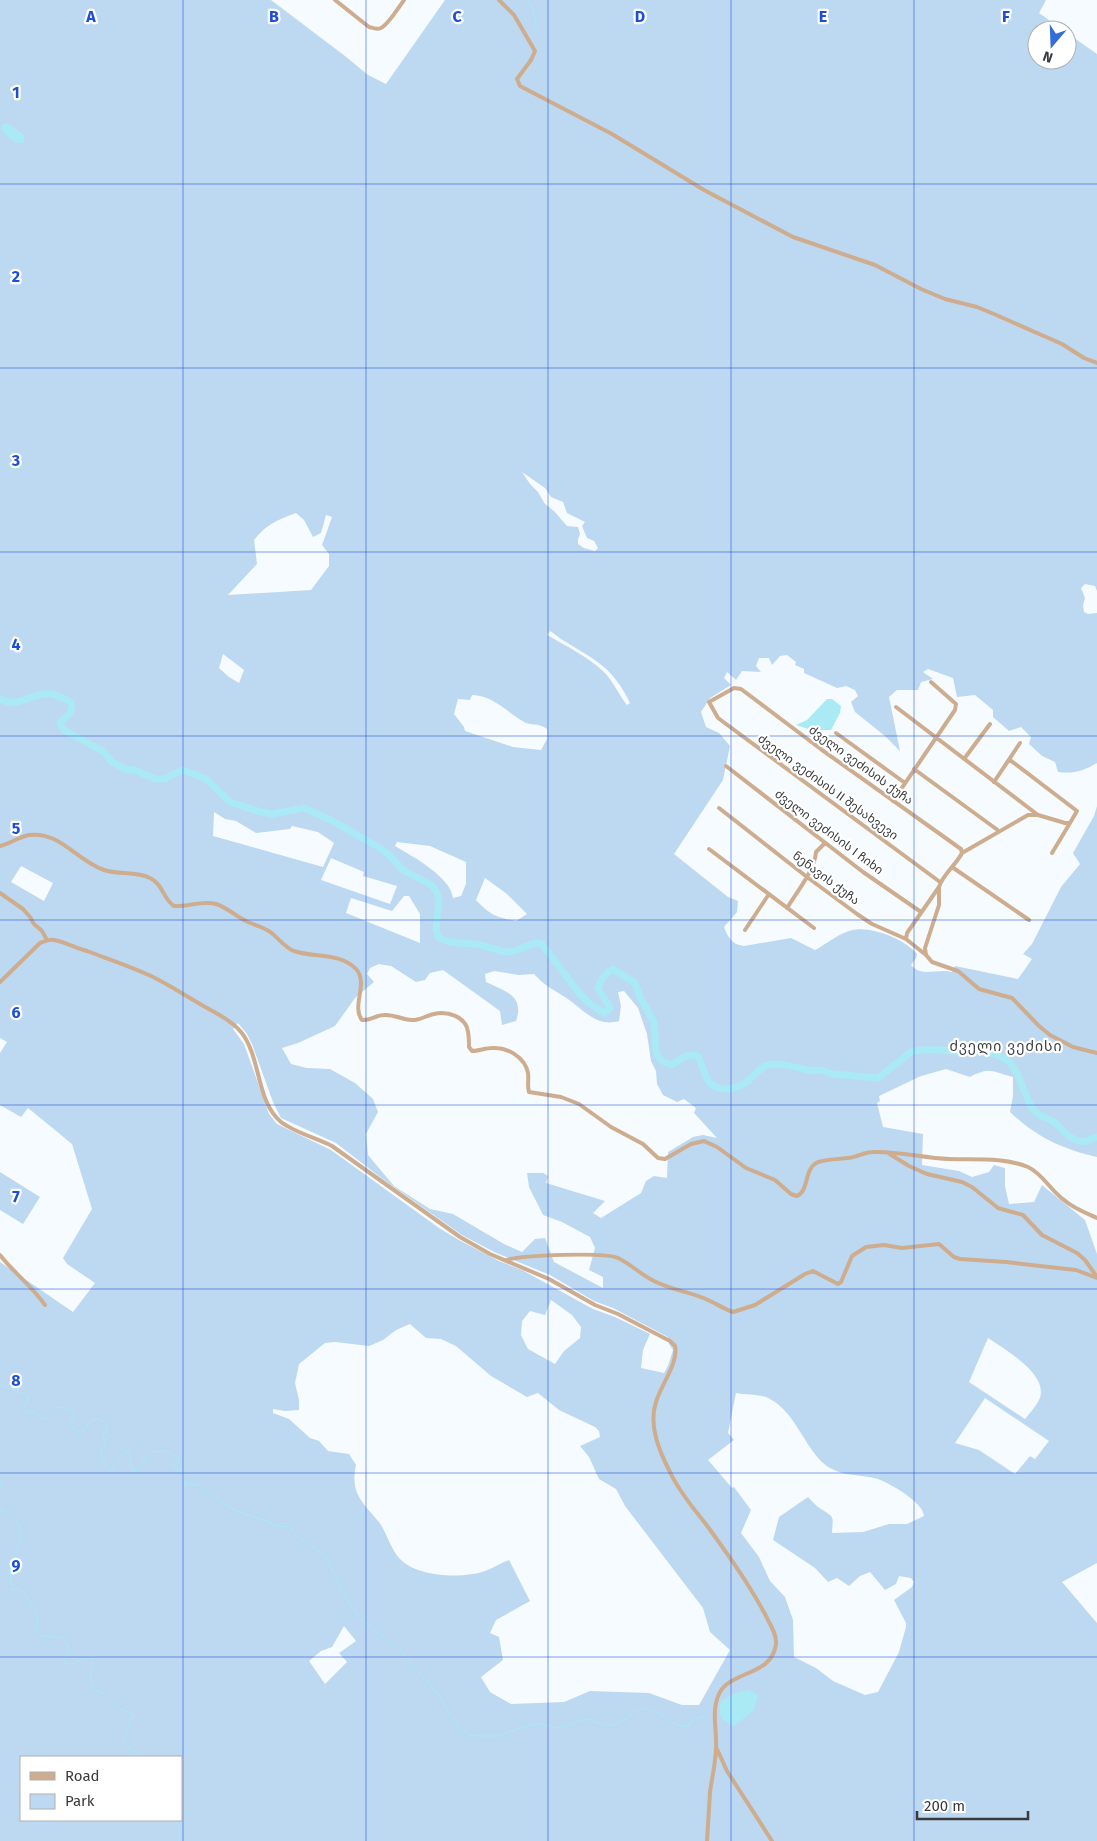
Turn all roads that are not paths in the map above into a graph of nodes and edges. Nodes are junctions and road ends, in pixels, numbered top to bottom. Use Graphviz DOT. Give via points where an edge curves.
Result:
graph roads {
  1 [pos="335,0"];
  2 [pos="404,0"];
  3 [pos="499,0"];
  4 [pos="1097,363"];
  5 [pos="931,682"];
  6 [pos="710,702"];
  7 [pos="896,707"];
  8 [pos="990,724"];
  9 [pos="836,733"];
  10 [pos="935,738"];
  11 [pos="1020,743"];
  12 [pos="964,759"];
  13 [pos="1010,760"];
  14 [pos="726,766"];
  15 [pos="914,769"];
  16 [pos="994,782"];
  17 [pos="905,784"];
  18 [pos="893,801"];
  19 [pos="719,808"];
  20 [pos="1038,815"];
  21 [pos="1070,823"];
  22 [pos="999,831"];
  23 [pos="826,843"];
  24 [pos="0,846"];
  25 [pos="709,848"];
  26 [pos="1052,853"];
  27 [pos="962,854"];
  28 [pos="952,867"];
  29 [pos="806,877"];
  30 [pos="940,882"];
  31 [pos="939,887"];
  32 [pos="0,893"];
  33 [pos="769,894"];
  34 [pos="787,908"];
  35 [pos="921,912"];
  36 [pos="1029,920"];
  37 [pos="814,928"];
  38 [pos="745,930"];
  39 [pos="906,938"];
  40 [pos="47,940"];
  41 [pos="926,955"];
  42 [pos="0,982"];
  43 [pos="1097,1053"];
  44 [pos="888,1153"];
  45 [pos="1097,1218"];
  46 [pos="0,1255"];
  47 [pos="507,1260"];
  48 [pos="1097,1278"];
  49 [pos="46,1305"];
  50 [pos="716,1747"];
  51 [pos="707,1841"];
  52 [pos="772,1841"];
  1 -- 2 [label="street" via="376,29 386,25"];
  3 -- 4 [label="street" via="514,15 534,51 517,79 520,86 612,134 704,190 793,237 876,264 921,289 994,314"];
  5 -- 10 [label="street" via="956,704"];
  6 -- 18 [label="street, ძველი ვეძისის ქუჩა" via="734,688 741,689"];
  6 -- 30 [label="street, ძველი ვეძისის II შესახვევი" via="718,718"];
  7 -- 10 [label="street"];
  8 -- 12 [label="street"];
  9 -- 17 [label="street"];
  10 -- 12 [label="street"];
  10 -- 15 [label="street"];
  11 -- 13 [label="street"];
  12 -- 16 [label="street"];
  13 -- 16 [label="street"];
  13 -- 21 [label="street" via="1077,812"];
  14 -- 23 [label="street, ძველი ვეძისის I ჩიხი"];
  15 -- 17 [label="street"];
  15 -- 22 [label="street"];
  16 -- 20 [label="street"];
  17 -- 18 [label="street"];
  18 -- 27 [label="street, ძველი ვეძისის ქუჩა" via="956,845"];
  19 -- 29 [label="street, ნენავის ქუჩა"];
  20 -- 21 [label="street"];
  20 -- 22 [label="street" via="1028,815"];
  21 -- 26 [label="street"];
  22 -- 27 [label="street"];
  23 -- 29 [label="street" via="816,852"];
  23 -- 35 [label="street, ძველი ვეძისის I ჩიხი"];
  24 -- 44 [label="street" via="30,835 49,837 92,866 150,878 161,885 166,898 174,906 217,904 268,930 294,951 350,964 357,970 361,981 358,1006 362,1020 385,1014 407,1020 442,1013 460,1018 468,1031 472,1051 503,1049 519,1057 526,1065 529,1092 561,1097 579,1104 611,1127 644,1144 658,1158 665,1159 691,1144 710,1143 746,1168 775,1180 797,1196 803,1190 807,1173 818,1162 851,1158 863,1153"];
  25 -- 33 [label="street"];
  27 -- 28 [label="street"];
  28 -- 30 [label="street"];
  28 -- 36 [label="street"];
  29 -- 34 [label="street"];
  29 -- 39 [label="street, ნენავის ქუჩა" via="872,924"];
  30 -- 31 [label="street"];
  31 -- 35 [label="street"];
  31 -- 41 [label="street" via="939,905"];
  32 -- 40 [label="street" via="24,909"];
  33 -- 34 [label="street"];
  33 -- 38 [label="street"];
  34 -- 37 [label="street"];
  35 -- 39 [label="street"];
  39 -- 41 [label="street, ნენავის ქუჩა"];
  40 -- 42 [label="street"];
  40 -- 47 [label="street" via="72,946 151,976 234,1024 248,1042 267,1101 279,1121 332,1146 460,1237"];
  41 -- 43 [label="street" via="932,962 958,972 979,989 1012,998 1039,1026 1063,1043"];
  44 -- 45 [label="street" via="1014,1162 1041,1176 1064,1200"];
  44 -- 48 [label="street" via="927,1174 962,1182 998,1208 1023,1214 1042,1235 1077,1253"];
  46 -- 49 [label="street"];
  47 -- 48 [label="street" via="549,1255 618,1258 653,1281 733,1312 755,1305 813,1271 838,1284 842,1282 852,1256 866,1247 884,1245 902,1248 939,1244 954,1258 1076,1270"];
  47 -- 50 [label="street" via="618,1314 675,1346 675,1357 655,1402 654,1429 660,1451 671,1476 757,1599 776,1643 768,1662 729,1682 719,1694 715,1706"];
  50 -- 51 [label="street"];
  50 -- 52 [label="street" via="727,1771"];
}
